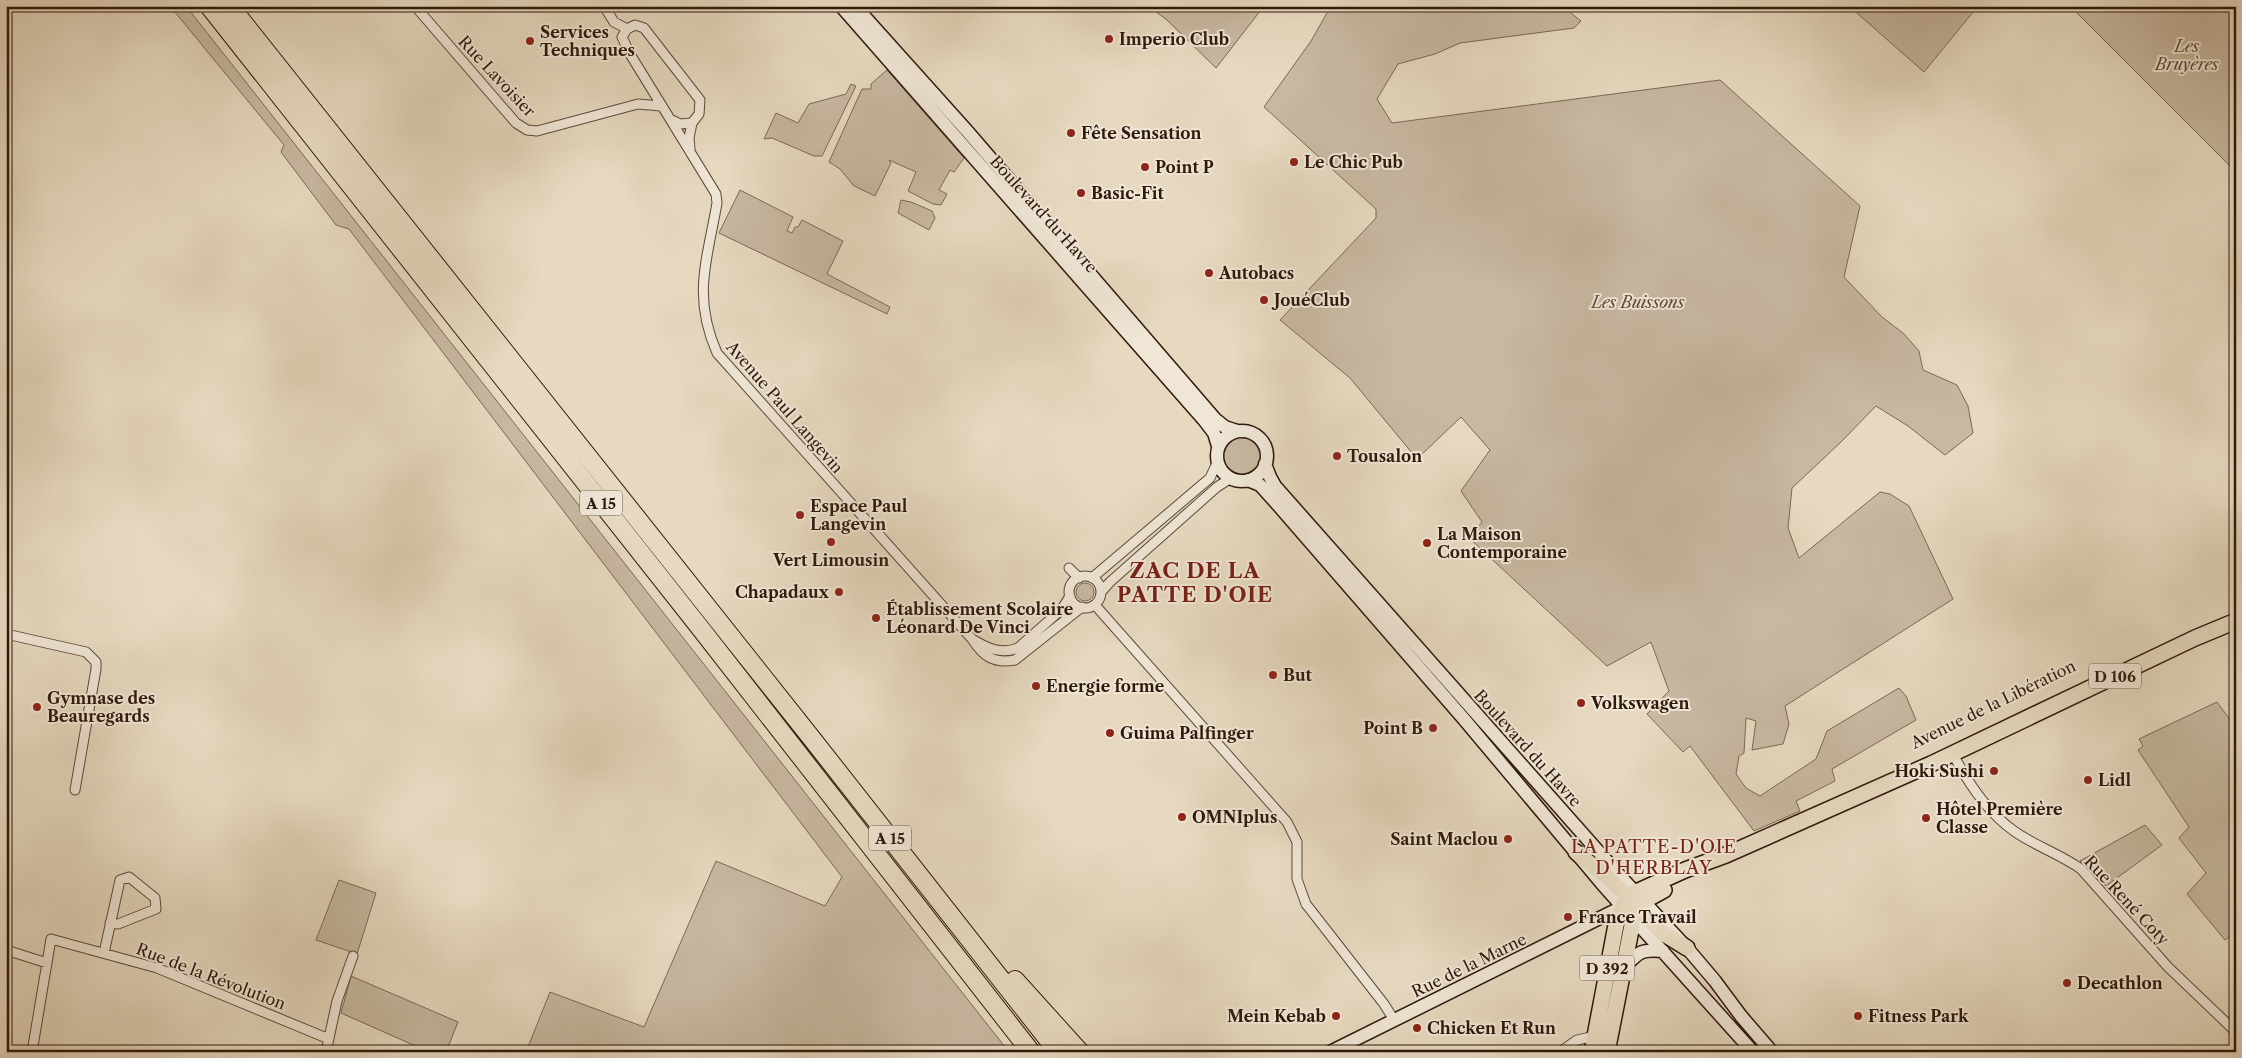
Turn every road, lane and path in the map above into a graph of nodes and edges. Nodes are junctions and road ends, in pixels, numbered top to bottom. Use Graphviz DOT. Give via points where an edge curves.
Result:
graph roads {
  1 [pos="209,6"];
  2 [pos="230,6"];
  3 [pos="415,6"];
  4 [pos="604,6"];
  5 [pos="841,6"];
  6 [pos="855,6"];
  7 [pos="627,29"];
  8 [pos="661,106"];
  9 [pos="670,119"];
  10 [pos="692,123"];
  11 [pos="690,152"];
  12 [pos="1237,431"];
  13 [pos="1218,446"];
  14 [pos="1217,463"];
  15 [pos="1266,464"];
  16 [pos="1231,478"];
  17 [pos="1248,480"];
  18 [pos="1070,568"];
  19 [pos="1078,578"];
  20 [pos="1092,578"];
  21 [pos="1101,592"];
  22 [pos="1070,596"];
  23 [pos="1095,605"];
  24 [pos="1082,607"];
  25 [pos="2236,614"];
  26 [pos="2236,622"];
  27 [pos="6,634"];
  28 [pos="972,639"];
  29 [pos="1953,754"];
  30 [pos="75,790"];
  31 [pos="1797,822"];
  32 [pos="1576,852"];
  33 [pos="1634,904"];
  34 [pos="110,923"];
  35 [pos="968,936"];
  36 [pos="1687,948"];
  37 [pos="6,950"];
  38 [pos="1663,951"];
  39 [pos="104,953"];
  40 [pos="353,956"];
  41 [pos="47,963"];
  42 [pos="1622,970"];
  43 [pos="1394,1020"];
  44 [pos="2236,1032"];
  45 [pos="1595,1036"];
  46 [pos="329,1039"];
  47 [pos="1337,1050"];
  48 [pos="32,1052"];
  49 [pos="326,1052"];
  50 [pos="1031,1052"];
  51 [pos="1058,1052"];
  52 [pos="1080,1052"];
  53 [pos="1560,1052"];
  54 [pos="1592,1052"];
  55 [pos="1607,1052"];
  56 [pos="1753,1052"];
  57 [pos="1772,1052"];
  1 -- 50 [label="highway, A 15" via="701,628"];
  2 -- 35 [label="highway, A 15"];
  3 -- 8 [label="street, Rue Lavoisier" via="516,123 527,130 537,131 638,104"];
  4 -- 7 [label="street" via="614,22"];
  5 -- 13 [label="main road, Boulevard du Havre" via="1204,420 1214,433"];
  6 -- 12 [label="main road, Boulevard du Havre" via="1215,419"];
  7 -- 8 [label="street, Avenue Paul Langevin" via="622,37"];
  7 -- 10 [label="street" via="635,25 644,28 700,100 699,114"];
  8 -- 9 [label="street, Avenue Paul Langevin"];
  9 -- 10 [label="street" via="680,124"];
  9 -- 11 [label="street, Avenue Paul Langevin"];
  10 -- 11 [label="street"];
  11 -- 28 [label="street, Avenue Paul Langevin" via="716,194 702,294 708,334 717,354"];
  12 -- 13 [label="main road" via="1226,436"];
  12 -- 15 [label="main road, Boulevard du Havre" via="1248,431 1260,438 1266,451"];
  13 -- 14 [label="main road, Boulevard du Havre"];
  14 -- 16 [label="main road"];
  14 -- 20 [label="street" via="1210,478"];
  15 -- 17 [label="main road" via="1259,474"];
  15 -- 33 [label="main road, Boulevard du Havre" via="1275,486"];
  16 -- 17 [label="main road, Boulevard du Havre"];
  16 -- 21 [label="street" via="1114,577"];
  17 -- 32 [label="main road, Boulevard du Havre" via="1260,485 1278,505"];
  18 -- 19 [label="street"];
  19 -- 20 [label="street"];
  19 -- 22 [label="street" via="1072,584"];
  20 -- 21 [label="street" via="1099,583"];
  21 -- 23 [label="street"];
  22 -- 24 [label="street"];
  22 -- 28 [label="street" via="1062,608 1018,648 1010,651 987,648"];
  23 -- 24 [label="street"];
  23 -- 43 [label="street" via="1287,822 1297,842 1297,878 1306,904"];
  24 -- 28 [label="street, Avenue Paul Langevin" via="1015,660 1006,662 987,656"];
  25 -- 31 [label="main road, Avenue de la Libération / D 106" via="2182,634 2083,680"];
  26 -- 29 [label="main road, Avenue de la Libération / D 106" via="2195,638"];
  27 -- 30 [label="street" via="86,652 96,662"];
  29 -- 31 [label="main road, Avenue de la Libération / D 106"];
  29 -- 44 [label="street, Rue René Coty" via="1964,775 1996,817 2023,837 2081,869 2168,967"];
  31 -- 33 [label="main road, Avenue de la Libération / D 106" via="1726,855 1684,870"];
  32 -- 33 [label="main road"];
  33 -- 36 [label="main road" via="1661,932"];
  33 -- 38 [label="main road, Boulevard du Havre"];
  33 -- 42 [label="main road, D 392"];
  33 -- 43 [label="main road, Rue de la Marne"];
  33 -- 45 [label="main road, D 392" via="1612,942"];
  34 -- 34 [label="street" via="120,880 129,877 155,898 156,909 118,924"];
  34 -- 39 [label="street"];
  35 -- 51 [label="highway, A 15"];
  35 -- 52 [label="highway" via="977,938"];
  36 -- 57 [label="main road"];
  37 -- 41 [label="street"];
  38 -- 42 [label="main road" via="1638,952"];
  38 -- 56 [label="main road, Boulevard du Havre"];
  39 -- 41 [label="street, Rue de la Révolution" via="50,939"];
  39 -- 46 [label="street, Rue de la Révolution" via="157,968"];
  40 -- 46 [label="street" via="337,1001"];
  41 -- 48 [label="street"];
  42 -- 55 [label="main road, D 392"];
  43 -- 47 [label="main road, Rue de la Marne"];
  45 -- 53 [label="street" via="1577,1040"];
  45 -- 54 [label="main road, D 392"];
  46 -- 49 [label="street"];
}
